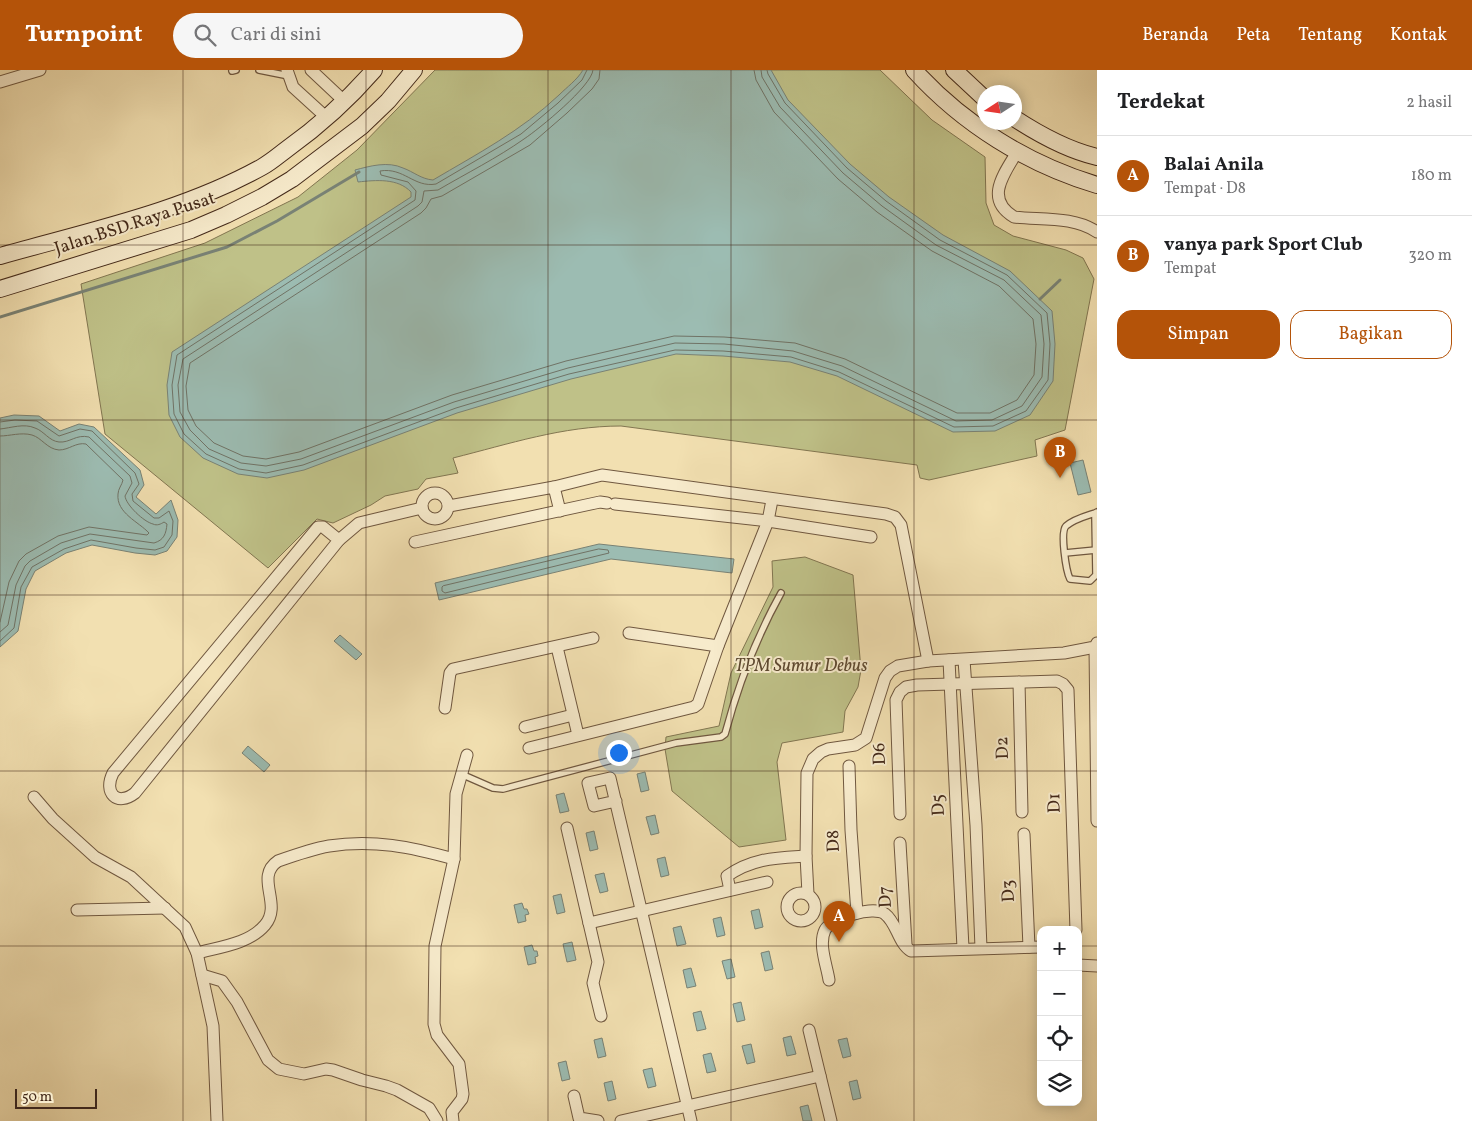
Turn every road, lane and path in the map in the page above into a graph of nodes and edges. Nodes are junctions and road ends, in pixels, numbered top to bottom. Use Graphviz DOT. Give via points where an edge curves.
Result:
graph roads {
  1 [pos="40,70"];
  2 [pos="260,70"];
  3 [pos="311,70"];
  4 [pos="374,70"];
  5 [pos="414,70"];
  6 [pos="914,70"];
  7 [pos="954,70"];
  8 [pos="288,73"];
  9 [pos="12,74"];
  10 [pos="0,82"];
  11 [pos="977,91"];
  12 [pos="344,102"];
  13 [pos="327,118"];
  14 [pos="1022,123"];
  15 [pos="1017,152"];
  16 [pos="1097,157"];
  17 [pos="1097,185"];
  18 [pos="1097,232"];
  19 [pos="0,256"];
  20 [pos="0,289"];
  21 [pos="554,487"];
  22 [pos="772,500"];
  23 [pos="449,506"];
  24 [pos="422,508"];
  25 [pos="560,512"];
  26 [pos="1096,512"];
  27 [pos="768,521"];
  28 [pos="871,537"];
  29 [pos="339,540"];
  30 [pos="416,542"];
  31 [pos="1096,550"];
  32 [pos="1065,553"];
  33 [pos="780,593"];
  34 [pos="629,633"];
  35 [pos="593,638"];
  36 [pos="1096,645"];
  37 [pos="718,646"];
  38 [pos="557,647"];
  39 [pos="949,660"];
  40 [pos="964,660"];
  41 [pos="928,661"];
  42 [pos="1019,682"];
  43 [pos="966,683"];
  44 [pos="950,684"];
  45 [pos="445,708"];
  46 [pos="573,715"];
  47 [pos="525,727"];
  48 [pos="578,736"];
  49 [pos="529,748"];
  50 [pos="467,755"];
  51 [pos="849,766"];
  52 [pos="461,774"];
  53 [pos="34,797"];
  54 [pos="616,801"];
  55 [pos="1022,812"];
  56 [pos="900,814"];
  57 [pos="1097,821"];
  58 [pos="567,828"];
  59 [pos="1024,834"];
  60 [pos="900,843"];
  61 [pos="806,856"];
  62 [pos="454,859"];
  63 [pos="767,882"];
  64 [pos="730,890"];
  65 [pos="808,894"];
  66 [pos="165,908"];
  67 [pos="76,910"];
  68 [pos="642,911"];
  69 [pos="856,913"];
  70 [pos="589,923"];
  71 [pos="1076,926"];
  72 [pos="1035,947"];
  73 [pos="906,948"];
  74 [pos="963,948"];
  75 [pos="981,948"];
  76 [pos="196,953"];
  77 [pos="1082,965"];
  78 [pos="1097,966"];
  79 [pos="202,975"];
  80 [pos="829,980"];
  81 [pos="601,1016"];
  82 [pos="809,1030"];
  83 [pos="820,1076"];
  84 [pos="574,1096"];
  85 [pos="687,1106"];
  86 [pos="217,1121"];
  87 [pos="437,1121"];
  88 [pos="453,1121"];
  89 [pos="598,1121"];
  90 [pos="621,1121"];
  91 [pos="691,1121"];
  92 [pos="831,1121"];
  1 -- 9 [label="street"];
  2 -- 8 [label="lane"];
  3 -- 12 [label="street"];
  4 -- 12 [label="main road, Jalan BSD Raya Pusat"];
  5 -- 20 [label="main road, Jalan BSD Raya Pusat" via="362,126 292,179 253,202 191,230"];
  6 -- 15 [label="main road" via="965,118"];
  7 -- 11 [label="main road"];
  8 -- 13 [label="street" via="293,88"];
  9 -- 10 [label="street"];
  12 -- 13 [label="main road, Jalan BSD Raya Pusat"];
  13 -- 19 [label="main road, Jalan BSD Raya Pusat" via="264,166 208,193 159,211"];
  14 -- 16 [label="main road" via="1078,152"];
  15 -- 17 [label="main road" via="1066,176"];
  15 -- 18 [label="street" via="999,183 998,197 1008,214 1088,225"];
  21 -- 22 [label="street" via="602,475"];
  21 -- 23 [label="street"];
  21 -- 25 [label="street"];
  22 -- 27 [label="street"];
  22 -- 41 [label="street" via="895,517 906,543"];
  23 -- 24 [label="street" via="447,513 436,520 424,514"];
  23 -- 24 [label="street" via="447,498 439,492 430,493 423,499"];
  24 -- 29 [label="street" via="359,523"];
  25 -- 27 [label="street" via="600,502"];
  25 -- 30 [label="street"];
  26 -- 31 [label="lane"];
  26 -- 32 [label="lane" via="1066,526 1063,533"];
  27 -- 28 [label="street"];
  27 -- 37 [label="street"];
  29 -- 29 [label="street" via="135,793 128,799 114,796 109,788 113,773 316,529 323,526"];
  31 -- 32 [label="lane"];
  31 -- 32 [label="lane" via="1096,575 1090,581 1070,579"];
  33 -- 52 [label="lane" via="743,677 726,734 721,737 676,743 502,789"];
  34 -- 37 [label="street"];
  35 -- 38 [label="street"];
  36 -- 40 [label="street" via="1064,653"];
  36 -- 57 [label="street"];
  37 -- 48 [label="street" via="700,699 694,707"];
  38 -- 45 [label="street" via="453,670"];
  38 -- 46 [label="street"];
  39 -- 40 [label="street"];
  39 -- 41 [label="street"];
  39 -- 44 [label="street, D5"];
  40 -- 43 [label="street, D5"];
  41 -- 61 [label="street" via="898,666 890,671 866,738 855,745 828,749 813,759 807,773"];
  42 -- 43 [label="street"];
  42 -- 55 [label="street, D2"];
  42 -- 71 [label="street, D1" via="1057,681 1068,690"];
  43 -- 44 [label="street"];
  43 -- 75 [label="street, D5"];
  44 -- 56 [label="street, D6" via="906,687 896,700"];
  44 -- 74 [label="street, D5"];
  46 -- 47 [label="street"];
  46 -- 48 [label="street"];
  48 -- 49 [label="street"];
  50 -- 52 [label="street"];
  51 -- 69 [label="street, D8"];
  52 -- 62 [label="street" via="456,794"];
  53 -- 66 [label="street" via="95,857 131,877"];
  54 -- 68 [label="street"];
  58 -- 70 [label="street"];
  59 -- 72 [label="street, D3"];
  60 -- 73 [label="street, D7"];
  61 -- 64 [label="street" via="773,858 741,866 727,876"];
  61 -- 65 [label="street"];
  62 -- 76 [label="street" via="373,842 329,846 278,861 268,872 271,901 266,925 238,942"];
  62 -- 88 [label="street" via="436,946 433,1014 437,1035 459,1064 463,1094 452,1112"];
  63 -- 64 [label="street"];
  64 -- 68 [label="street"];
  66 -- 67 [label="street"];
  66 -- 76 [label="street" via="185,927"];
  68 -- 70 [label="street"];
  68 -- 85 [label="street"];
  69 -- 73 [label="street" via="883,912"];
  69 -- 80 [label="street" via="825,930 823,945"];
  70 -- 81 [label="street" via="598,962 593,983"];
  72 -- 75 [label="street"];
  73 -- 74 [label="street" via="917,952"];
  74 -- 75 [label="street"];
  76 -- 79 [label="street"];
  77 -- 78 [label="street"];
  79 -- 86 [label="street" via="214,1026"];
  79 -- 87 [label="street" via="222,981 275,1068 304,1074 333,1070 382,1084 428,1108"];
  82 -- 83 [label="street"];
  83 -- 85 [label="street"];
  83 -- 92 [label="street"];
  84 -- 89 [label="street" via="579,1118"];
  85 -- 90 [label="street"];
  85 -- 91 [label="street"];
}
